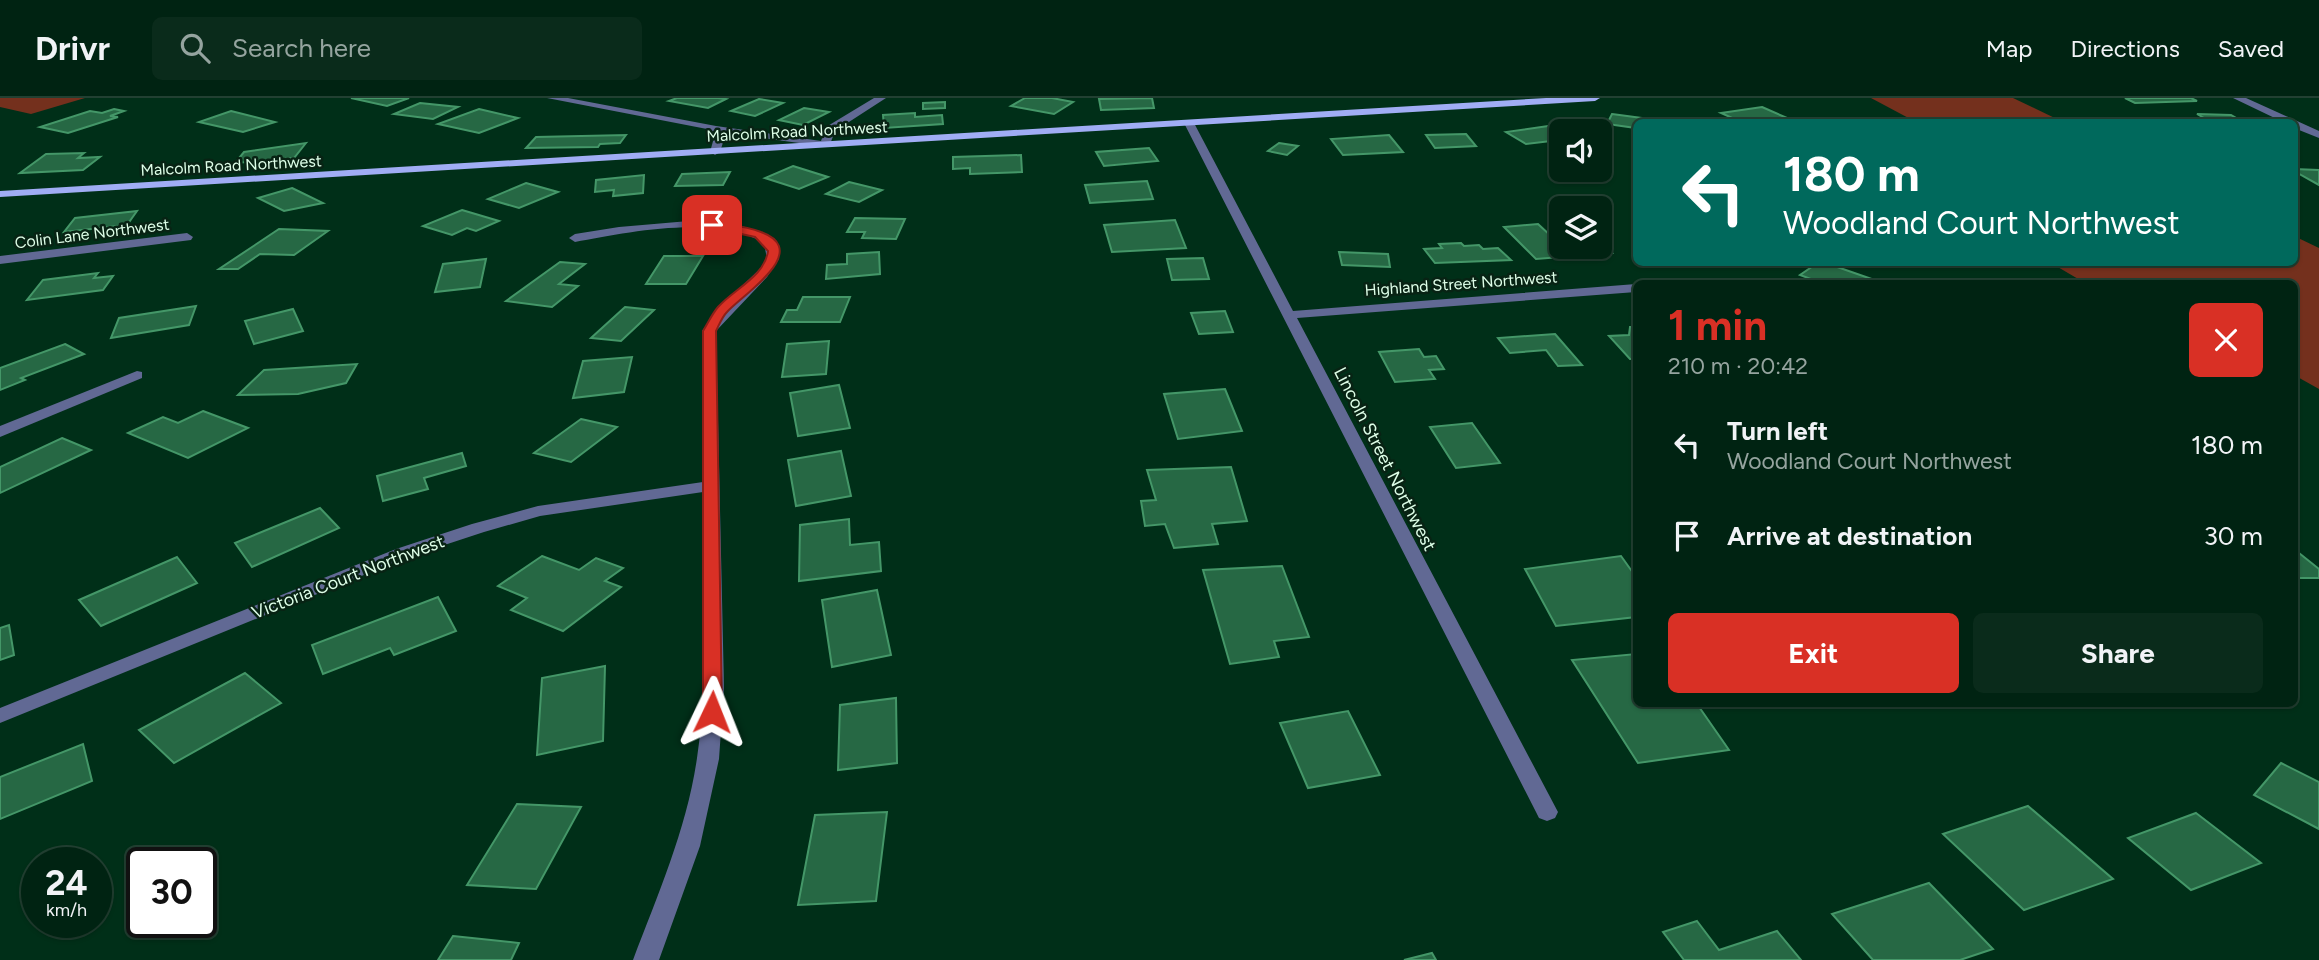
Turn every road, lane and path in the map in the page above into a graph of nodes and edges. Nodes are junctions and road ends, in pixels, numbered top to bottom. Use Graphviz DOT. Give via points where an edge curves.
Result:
graph roads {
  1 [pos="552,98"];
  2 [pos="881,98"];
  3 [pos="1595,98"];
  4 [pos="2238,98"];
  5 [pos="2284,119"];
  6 [pos="1189,122"];
  7 [pos="2298,125"];
  8 [pos="710,127"];
  9 [pos="2319,135"];
  10 [pos="825,145"];
  11 [pos="715,152"];
  12 [pos="0,194"];
  13 [pos="187,237"];
  14 [pos="575,238"];
  15 [pos="0,260"];
  16 [pos="1633,288"];
  17 [pos="1289,316"];
  18 [pos="136,375"];
  19 [pos="0,432"];
  20 [pos="710,486"];
  21 [pos="0,716"];
  22 [pos="1547,812"];
  23 [pos="646,960"];
  1 -- 8 [label="street"];
  2 -- 10 [label="street" via="830,129"];
  3 -- 6 [label="main road, Malcolm Road Northwest"];
  4 -- 5 [label="street"];
  6 -- 10 [label="main road, Malcolm Road Northwest"];
  6 -- 17 [label="street, Lincoln Street Northwest"];
  7 -- 9 [label="street"];
  8 -- 10 [label="street"];
  8 -- 11 [label="street" via="722,132"];
  10 -- 11 [label="main road, Malcolm Road Northwest"];
  11 -- 12 [label="main road, Malcolm Road Northwest"];
  13 -- 15 [label="street, Colin Lane Northwest"];
  14 -- 20 [label="street" via="628,228 712,225 742,229 769,242 774,251 772,261 722,310 709,331"];
  16 -- 17 [label="street, Highland Street Northwest"];
  17 -- 22 [label="street, Lincoln Street Northwest"];
  18 -- 19 [label="street"];
  20 -- 21 [label="street, Victoria Court Northwest" via="538,511 478,528 402,553"];
  20 -- 23 [label="street" via="714,688 708,759 688,846"];
}
